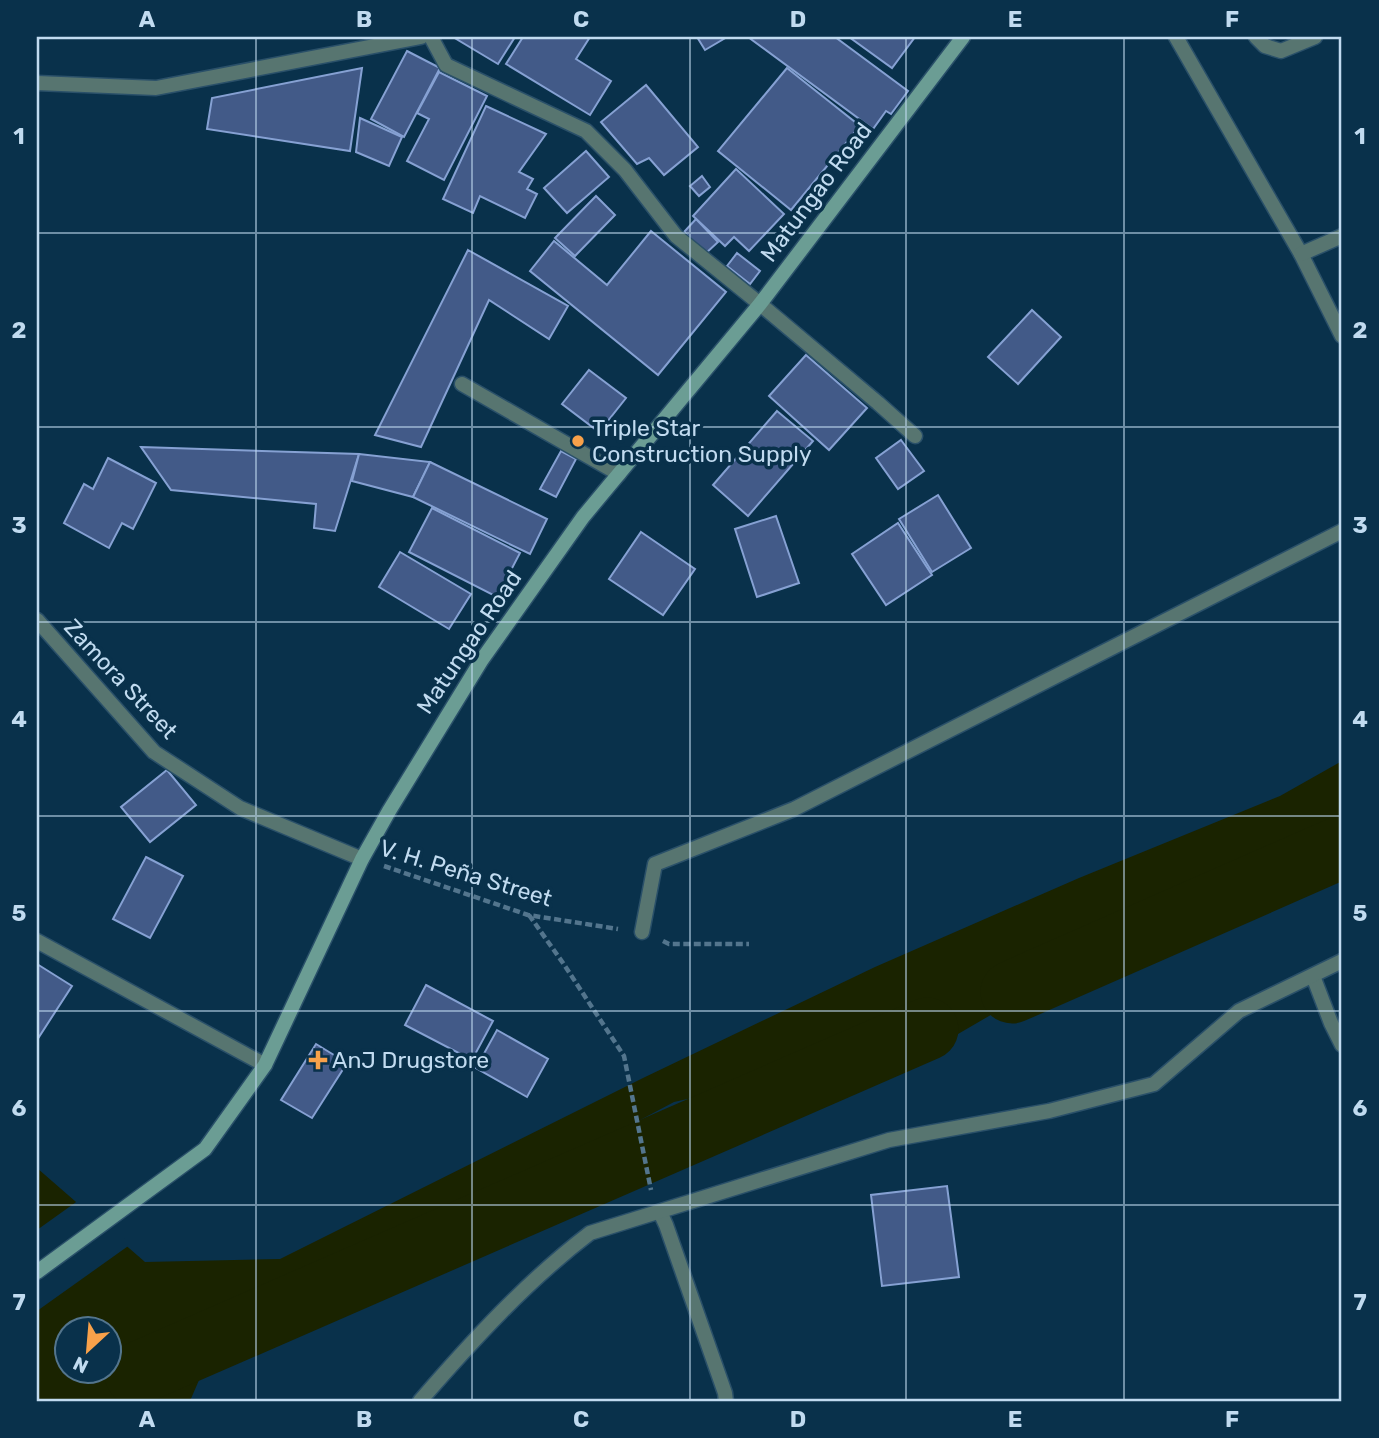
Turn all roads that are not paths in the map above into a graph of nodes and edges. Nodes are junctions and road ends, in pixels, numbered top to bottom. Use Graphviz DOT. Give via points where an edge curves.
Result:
graph roads {
  1 [pos="421,37"];
  2 [pos="430,37"];
  3 [pos="963,37"];
  4 [pos="1176,37"];
  5 [pos="1256,37"];
  6 [pos="1315,37"];
  7 [pos="37,83"];
  8 [pos="1342,236"];
  9 [pos="1301,254"];
  10 [pos="760,304"];
  11 [pos="1342,336"];
  12 [pos="462,384"];
  13 [pos="915,436"];
  14 [pos="619,474"];
  15 [pos="1342,531"];
  16 [pos="37,620"];
  17 [pos="362,859"];
  18 [pos="642,932"];
  19 [pos="37,941"];
  20 [pos="1342,961"];
  21 [pos="1313,976"];
  22 [pos="1342,1045"];
  23 [pos="265,1065"];
  24 [pos="660,1212"];
  25 [pos="37,1272"];
  26 [pos="420,1401"];
  27 [pos="726,1401"];
  1 -- 7 [label="street" via="156,88"];
  2 -- 10 [label="street" via="446,65 586,131 625,170 676,236"];
  3 -- 10 [label="main road, Matungao Road"];
  4 -- 9 [label="street"];
  5 -- 6 [label="street" via="1281,51"];
  8 -- 9 [label="street"];
  9 -- 11 [label="street"];
  10 -- 13 [label="street"];
  10 -- 14 [label="main road, Matungao Road"];
  12 -- 14 [label="street"];
  14 -- 17 [label="main road, Matungao Road" via="481,661"];
  15 -- 18 [label="street" via="794,809 656,864"];
  16 -- 17 [label="street, Zamora Street" via="154,752 240,808"];
  17 -- 23 [label="main road, Matungao Road"];
  19 -- 23 [label="street"];
  20 -- 21 [label="street"];
  21 -- 22 [label="street"];
  21 -- 24 [label="street" via="1240,1012 1154,1084 1049,1111 889,1140"];
  23 -- 25 [label="main road, Matungao Road" via="205,1149"];
  24 -- 26 [label="street" via="590,1233 484,1329"];
  24 -- 27 [label="street"];
}
